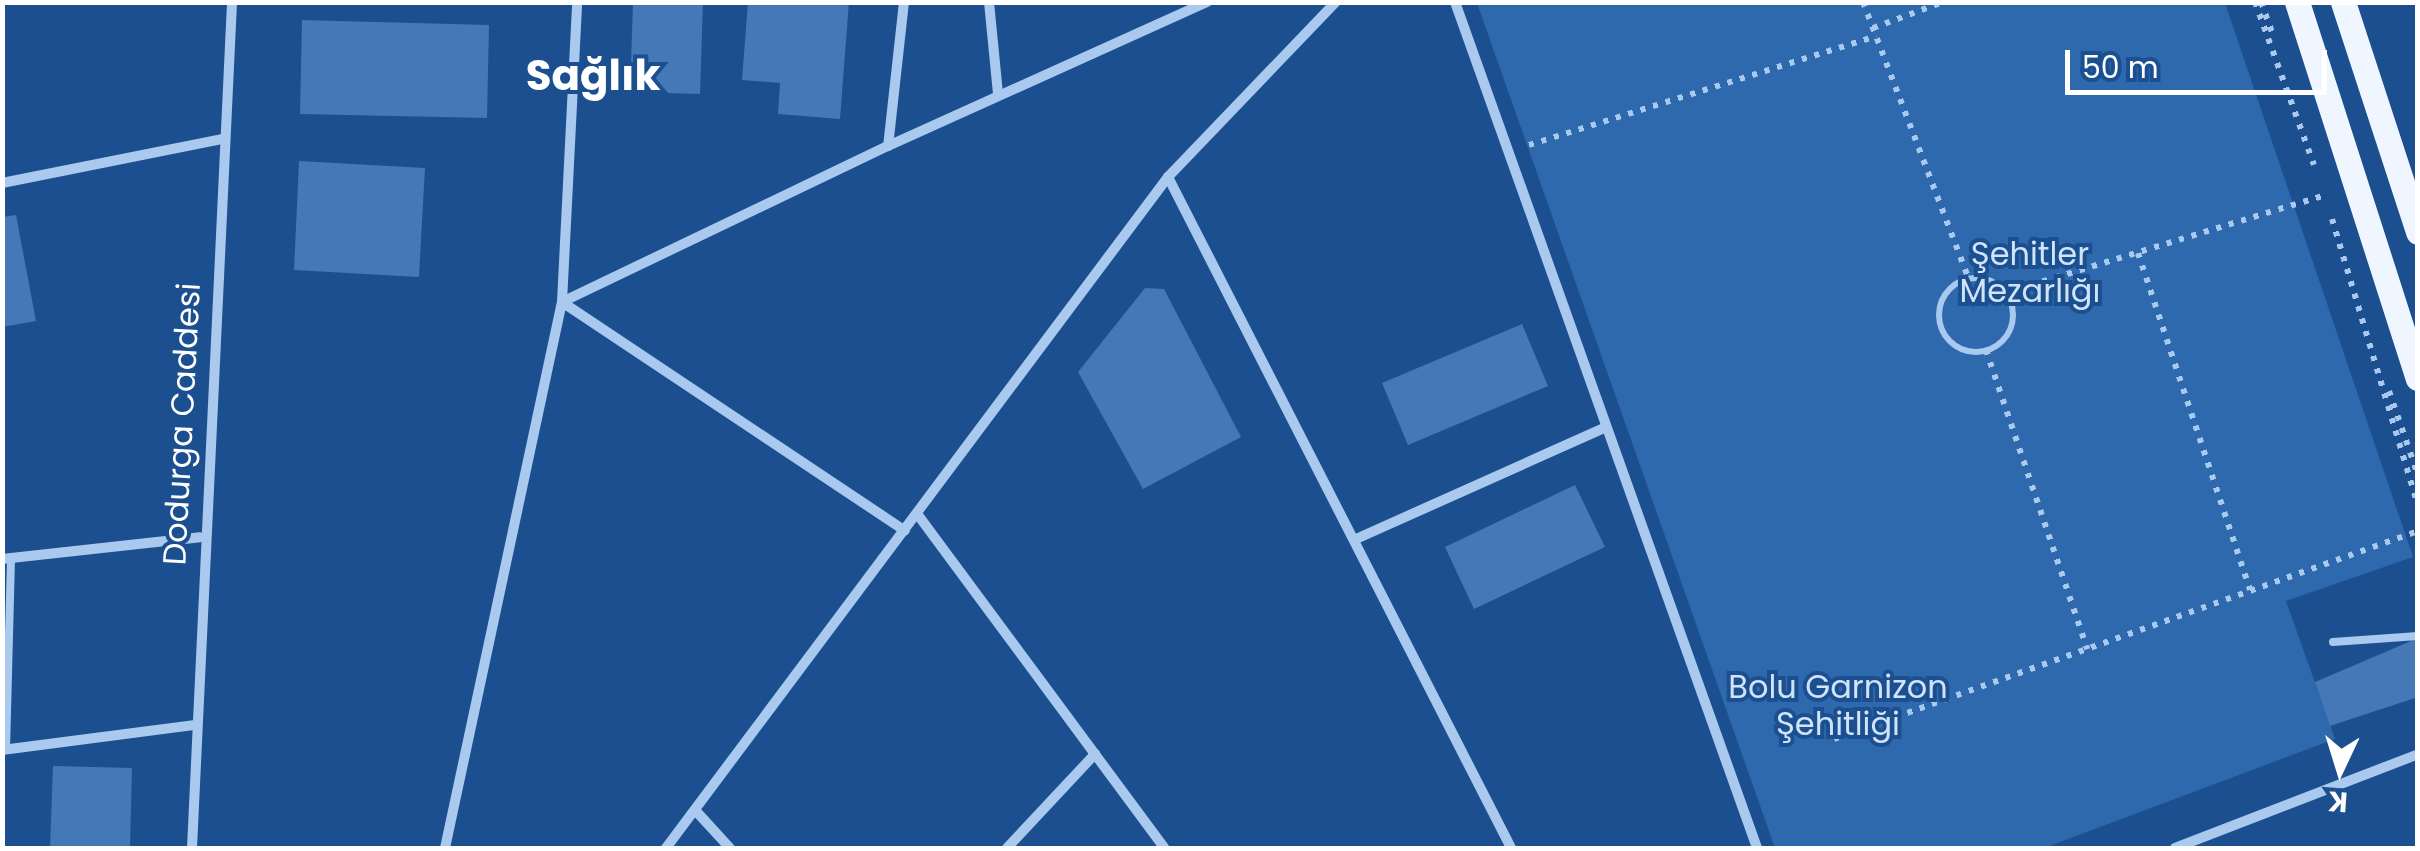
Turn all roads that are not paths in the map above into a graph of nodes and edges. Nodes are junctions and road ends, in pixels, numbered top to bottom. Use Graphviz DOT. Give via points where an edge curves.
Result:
graph roads {
  1 [pos="232,2"];
  2 [pos="577,2"];
  3 [pos="904,2"];
  4 [pos="989,2"];
  5 [pos="1207,2"];
  6 [pos="1336,2"];
  7 [pos="1455,2"];
  8 [pos="2297,2"];
  9 [pos="2343,2"];
  10 [pos="998,94"];
  11 [pos="222,139"];
  12 [pos="888,146"];
  13 [pos="1168,177"];
  14 [pos="2,184"];
  15 [pos="2418,232"];
  16 [pos="562,302"];
  17 [pos="2418,378"];
  18 [pos="1604,428"];
  19 [pos="918,515"];
  20 [pos="905,530"];
  21 [pos="200,537"];
  22 [pos="1356,539"];
  23 [pos="7,558"];
  24 [pos="2418,636"];
  25 [pos="2333,642"];
  26 [pos="195,724"];
  27 [pos="4,750"];
  28 [pos="1095,754"];
  29 [pos="2418,754"];
  30 [pos="695,810"];
  31 [pos="192,848"];
  32 [pos="445,848"];
  33 [pos="666,848"];
  34 [pos="730,848"];
  35 [pos="1007,848"];
  36 [pos="1164,848"];
  37 [pos="1511,848"];
  38 [pos="1757,848"];
  39 [pos="2175,848"];
  1 -- 11 [label="street, Dodurga Caddesi"];
  2 -- 16 [label="street"];
  3 -- 12 [label="street"];
  4 -- 10 [label="street"];
  5 -- 10 [label="street"];
  6 -- 13 [label="street"];
  7 -- 18 [label="street"];
  8 -- 17 [label="main road"];
  9 -- 15 [label="main road"];
  10 -- 12 [label="street"];
  11 -- 14 [label="street"];
  11 -- 21 [label="street, Dodurga Caddesi"];
  12 -- 16 [label="street"];
  13 -- 19 [label="street"];
  13 -- 22 [label="street"];
  16 -- 20 [label="street"];
  16 -- 32 [label="street"];
  18 -- 22 [label="street"];
  18 -- 38 [label="street"];
  19 -- 20 [label="street"];
  19 -- 28 [label="street"];
  20 -- 30 [label="street"];
  21 -- 23 [label="street"];
  21 -- 26 [label="street, Dodurga Caddesi"];
  22 -- 37 [label="street"];
  23 -- 27 [label="lane"];
  24 -- 25 [label="lane"];
  26 -- 27 [label="street"];
  26 -- 31 [label="street, Dodurga Caddesi"];
  28 -- 35 [label="street"];
  28 -- 36 [label="street"];
  29 -- 39 [label="street"];
  30 -- 33 [label="street"];
  30 -- 34 [label="street"];
}
